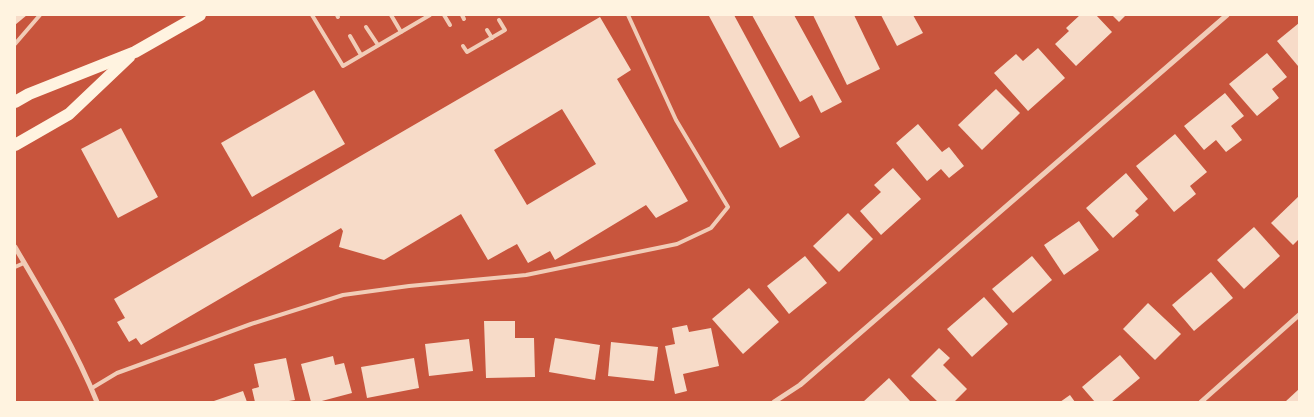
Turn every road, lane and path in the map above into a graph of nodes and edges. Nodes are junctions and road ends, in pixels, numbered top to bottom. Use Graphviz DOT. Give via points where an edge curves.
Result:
graph roads {
  1 [pos="40,15"];
  2 [pos="200,15"];
  3 [pos="312,15"];
  4 [pos="391,15"];
  5 [pos="430,15"];
  6 [pos="444,15"];
  7 [pos="628,15"];
  8 [pos="1227,15"];
  9 [pos="421,17"];
  10 [pos="499,20"];
  11 [pos="450,25"];
  12 [pos="366,27"];
  13 [pos="487,30"];
  14 [pos="401,32"];
  15 [pos="350,36"];
  16 [pos="492,38"];
  17 [pos="475,39"];
  18 [pos="15,44"];
  19 [pos="378,45"];
  20 [pos="478,45"];
  21 [pos="463,46"];
  22 [pos="135,52"];
  23 [pos="361,56"];
  24 [pos="15,102"];
  25 [pos="15,145"];
  26 [pos="15,248"];
  27 [pos="24,263"];
  28 [pos="15,267"];
  29 [pos="1299,315"];
  30 [pos="92,388"];
  31 [pos="97,402"];
  32 [pos="774,402"];
  33 [pos="1202,402"];
  1 -- 18 [label="lane"];
  2 -- 22 [label="main road"];
  3 -- 23 [label="lane" via="343,66"];
  4 -- 14 [label="lane"];
  5 -- 9 [label="lane"];
  6 -- 11 [label="lane"];
  7 -- 30 [label="lane" via="676,120 728,207 711,228 677,244 526,275 343,295 175,352 117,374"];
  8 -- 32 [label="street" via="800,385"];
  9 -- 14 [label="lane"];
  10 -- 16 [label="lane" via="504,30"];
  12 -- 19 [label="lane"];
  13 -- 16 [label="lane"];
  14 -- 19 [label="lane"];
  15 -- 23 [label="lane"];
  16 -- 20 [label="lane"];
  17 -- 20 [label="lane"];
  19 -- 23 [label="lane"];
  20 -- 21 [label="lane" via="467,52"];
  22 -- 24 [label="main road"];
  22 -- 25 [label="main road" via="69,114"];
  26 -- 27 [label="street"];
  27 -- 28 [label="lane"];
  27 -- 30 [label="street"];
  29 -- 33 [label="street"];
  30 -- 31 [label="street"];
}
